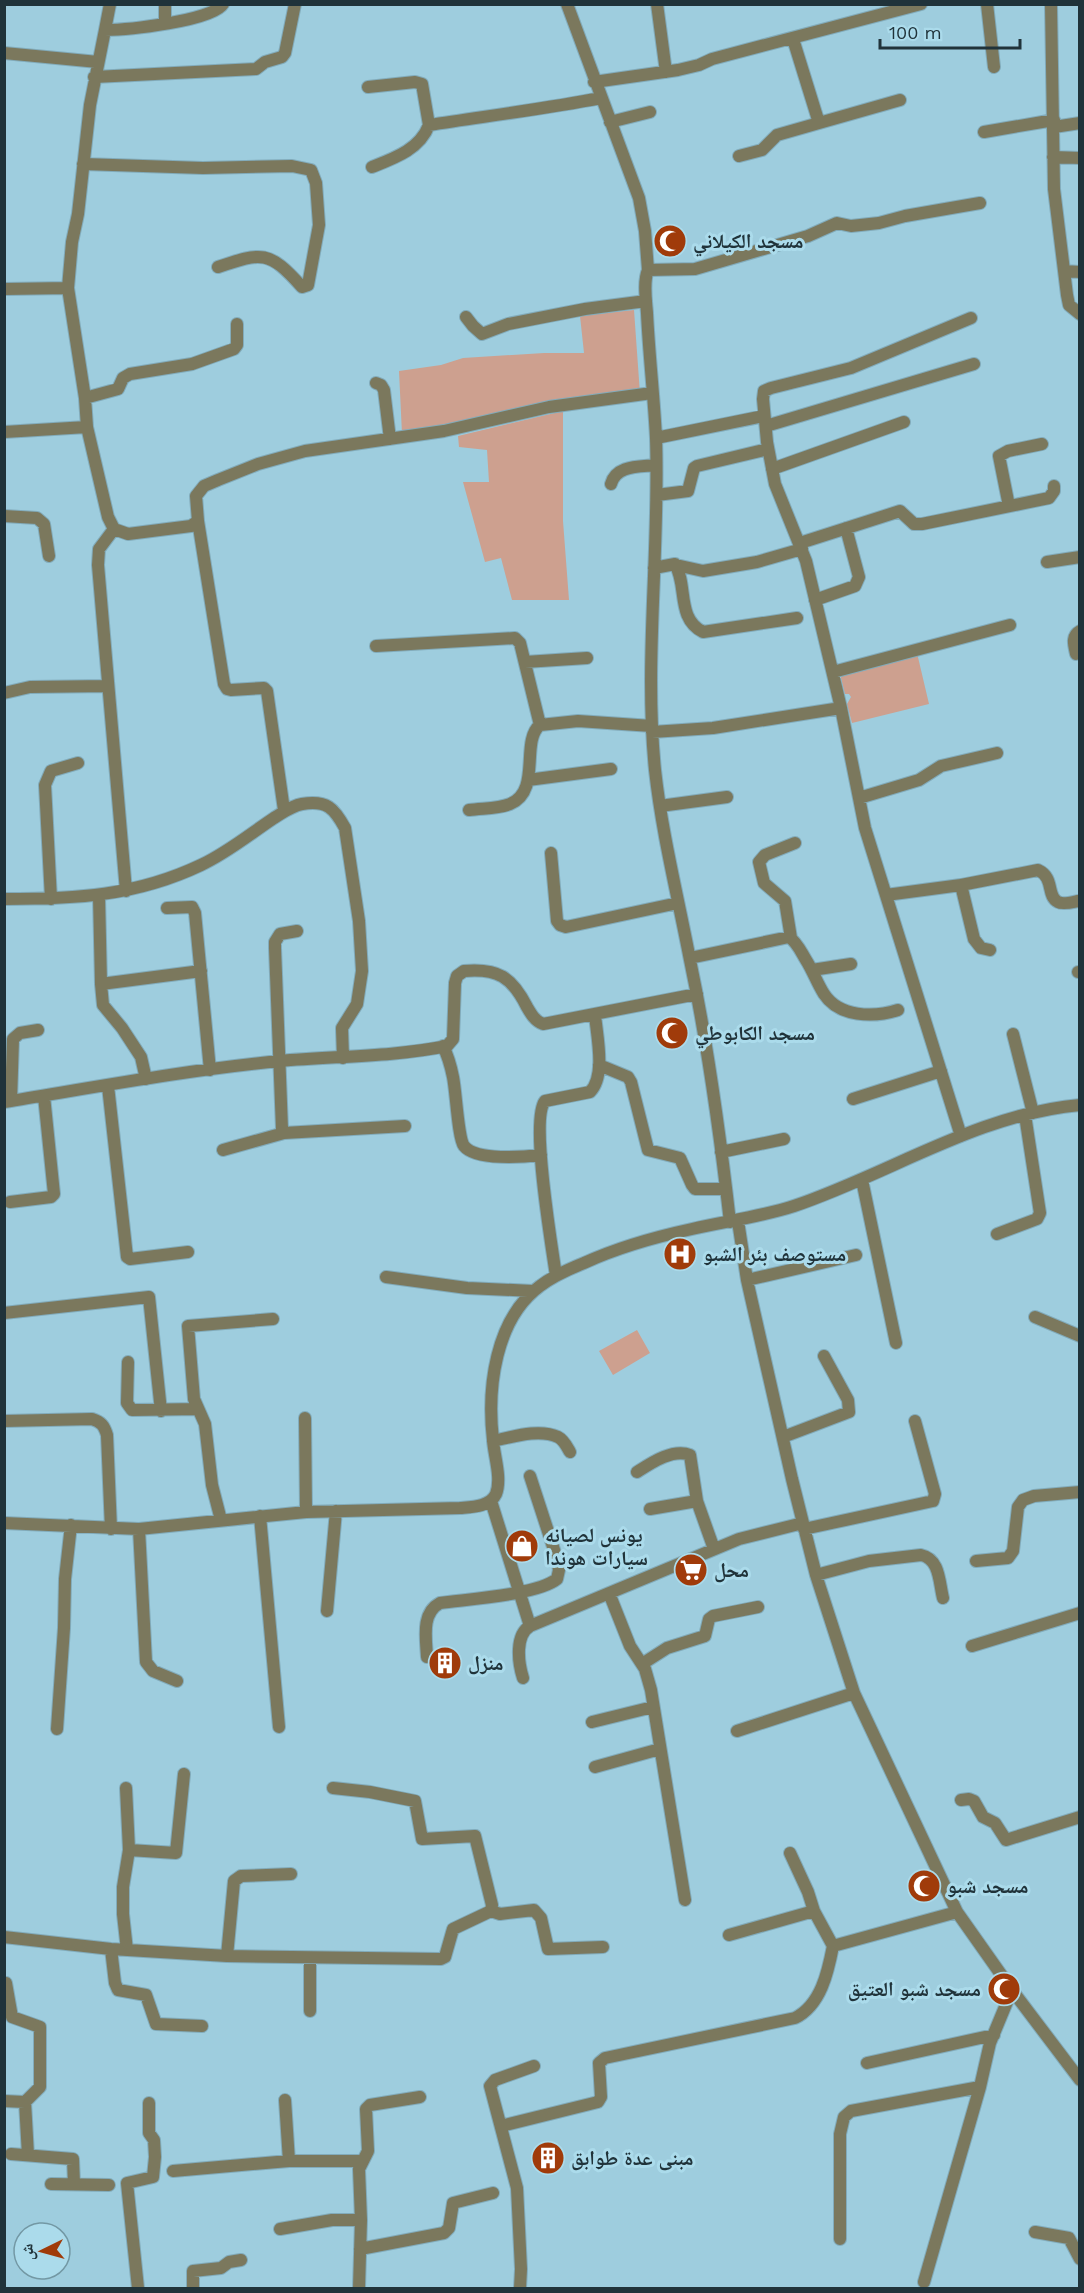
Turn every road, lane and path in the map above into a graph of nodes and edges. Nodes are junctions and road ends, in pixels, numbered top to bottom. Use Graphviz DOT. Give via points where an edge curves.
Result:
graph roads {
  1 [pos="110,4"];
  2 [pos="165,4"];
  3 [pos="223,4"];
  4 [pos="295,4"];
  5 [pos="567,4"];
  6 [pos="657,4"];
  7 [pos="921,4"];
  8 [pos="987,4"];
  9 [pos="1051,4"];
  10 [pos="165,23"];
  11 [pos="105,30"];
  12 [pos="793,39"];
  13 [pos="4,53"];
  14 [pos="98,62"];
  15 [pos="994,67"];
  16 [pos="666,72"];
  17 [pos="94,77"];
  18 [pos="594,82"];
  19 [pos="368,87"];
  20 [pos="601,98"];
  21 [pos="900,100"];
  22 [pos="650,112"];
  23 [pos="610,122"];
  24 [pos="819,123"];
  25 [pos="1054,123"];
  26 [pos="1080,123"];
  27 [pos="429,124"];
  28 [pos="984,132"];
  29 [pos="739,156"];
  30 [pos="1053,157"];
  31 [pos="1080,158"];
  32 [pos="83,164"];
  33 [pos="372,167"];
  34 [pos="980,203"];
  35 [pos="218,267"];
  36 [pos="648,270"];
  37 [pos="1064,271"];
  38 [pos="1080,272"];
  39 [pos="68,288"];
  40 [pos="4,289"];
  41 [pos="646,301"];
  42 [pos="1080,314"];
  43 [pos="466,316"];
  44 [pos="971,318"];
  45 [pos="237,324"];
  46 [pos="974,363"];
  47 [pos="376,383"];
  48 [pos="652,393"];
  49 [pos="85,398"];
  50 [pos="765,421"];
  51 [pos="904,422"];
  52 [pos="87,427"];
  53 [pos="4,432"];
  54 [pos="656,438"];
  55 [pos="390,440"];
  56 [pos="1042,444"];
  57 [pos="768,449"];
  58 [pos="656,465"];
  59 [pos="772,469"];
  60 [pos="611,484"];
  61 [pos="1054,486"];
  62 [pos="657,495"];
  63 [pos="1009,506"];
  64 [pos="4,516"];
  65 [pos="198,521"];
  66 [pos="846,528"];
  67 [pos="114,529"];
  68 [pos="801,546"];
  69 [pos="49,556"];
  70 [pos="1080,557"];
  71 [pos="1047,562"];
  72 [pos="676,565"];
  73 [pos="654,568"];
  74 [pos="815,600"];
  75 [pos="797,618"];
  76 [pos="1010,625"];
  77 [pos="1080,630"];
  78 [pos="376,646"];
  79 [pos="1076,654"];
  80 [pos="587,658"];
  81 [pos="525,662"];
  82 [pos="833,672"];
  83 [pos="108,686"];
  84 [pos="4,693"];
  85 [pos="841,708"];
  86 [pos="540,725"];
  87 [pos="652,729"];
  88 [pos="997,753"];
  89 [pos="78,763"];
  90 [pos="611,769"];
  91 [pos="528,780"];
  92 [pos="728,797"];
  93 [pos="859,798"];
  94 [pos="660,806"];
  95 [pos="284,810"];
  96 [pos="469,810"];
  97 [pos="795,843"];
  98 [pos="551,853"];
  99 [pos="961,885"];
  100 [pos="126,891"];
  101 [pos="886,895"];
  102 [pos="99,896"];
  103 [pos="4,899"];
  104 [pos="51,899"];
  105 [pos="1078,901"];
  106 [pos="678,903"];
  107 [pos="166,908"];
  108 [pos="297,931"];
  109 [pos="791,938"];
  110 [pos="990,950"];
  111 [pos="690,958"];
  112 [pos="851,964"];
  113 [pos="812,970"];
  114 [pos="201,971"];
  115 [pos="101,984"];
  116 [pos="697,994"];
  117 [pos="898,1010"];
  118 [pos="595,1015"];
  119 [pos="38,1030"];
  120 [pos="1013,1034"];
  121 [pos="443,1046"];
  122 [pos="343,1058"];
  123 [pos="280,1061"];
  124 [pos="599,1065"];
  125 [pos="210,1070"];
  126 [pos="941,1071"];
  127 [pos="146,1079"];
  128 [pos="108,1086"];
  129 [pos="44,1096"];
  130 [pos="853,1099"];
  131 [pos="8,1102"];
  132 [pos="1080,1105"];
  133 [pos="1029,1114"];
  134 [pos="405,1126"];
  135 [pos="284,1133"];
  136 [pos="961,1136"];
  137 [pos="784,1139"];
  138 [pos="223,1150"];
  139 [pos="721,1152"];
  140 [pos="541,1155"];
  141 [pos="862,1180"];
  142 [pos="726,1189"];
  143 [pos="10,1202"];
  144 [pos="734,1221"];
  145 [pos="997,1234"];
  146 [pos="188,1252"];
  147 [pos="856,1255"];
  148 [pos="556,1276"];
  149 [pos="386,1277"];
  150 [pos="747,1280"];
  151 [pos="533,1292"];
  152 [pos="4,1313"];
  153 [pos="1035,1317"];
  154 [pos="273,1319"];
  155 [pos="1080,1336"];
  156 [pos="896,1343"];
  157 [pos="824,1356"];
  158 [pos="128,1362"];
  159 [pos="198,1409"];
  160 [pos="161,1410"];
  161 [pos="305,1418"];
  162 [pos="4,1420"];
  163 [pos="915,1421"];
  164 [pos="783,1437"];
  165 [pos="493,1441"];
  166 [pos="570,1452"];
  167 [pos="637,1472"];
  168 [pos="530,1476"];
  169 [pos="1080,1492"];
  170 [pos="491,1500"];
  171 [pos="697,1501"];
  172 [pos="650,1509"];
  173 [pos="336,1511"];
  174 [pos="306,1512"];
  175 [pos="260,1516"];
  176 [pos="220,1520"];
  177 [pos="11,1523"];
  178 [pos="70,1526"];
  179 [pos="804,1526"];
  180 [pos="111,1529"];
  181 [pos="138,1529"];
  182 [pos="4,1530"];
  183 [pos="714,1549"];
  184 [pos="976,1561"];
  185 [pos="816,1575"];
  186 [pos="519,1592"];
  187 [pos="609,1593"];
  188 [pos="943,1598"];
  189 [pos="758,1607"];
  190 [pos="327,1611"];
  191 [pos="1080,1613"];
  192 [pos="530,1626"];
  193 [pos="972,1646"];
  194 [pos="427,1657"];
  195 [pos="642,1664"];
  196 [pos="523,1678"];
  197 [pos="177,1681"];
  198 [pos="854,1693"];
  199 [pos="653,1707"];
  200 [pos="592,1722"];
  201 [pos="279,1727"];
  202 [pos="57,1729"];
  203 [pos="737,1731"];
  204 [pos="660,1749"];
  205 [pos="595,1767"];
  206 [pos="184,1774"];
  207 [pos="126,1788"];
  208 [pos="333,1788"];
  209 [pos="961,1800"];
  210 [pos="1080,1817"];
  211 [pos="129,1850"];
  212 [pos="790,1853"];
  213 [pos="291,1874"];
  214 [pos="685,1900"];
  215 [pos="491,1911"];
  216 [pos="814,1911"];
  217 [pos="957,1912"];
  218 [pos="729,1935"];
  219 [pos="4,1937"];
  220 [pos="832,1946"];
  221 [pos="603,1947"];
  222 [pos="111,1949"];
  223 [pos="127,1950"];
  224 [pos="227,1956"];
  225 [pos="310,1959"];
  226 [pos="6,1983"];
  227 [pos="1012,1990"];
  228 [pos="310,2011"];
  229 [pos="202,2026"];
  230 [pos="994,2035"];
  231 [pos="867,2063"];
  232 [pos="534,2066"];
  233 [pos="1080,2080"];
  234 [pos="980,2087"];
  235 [pos="420,2097"];
  236 [pos="285,2100"];
  237 [pos="4,2101"];
  238 [pos="25,2102"];
  239 [pos="149,2103"];
  240 [pos="501,2126"];
  241 [pos="11,2154"];
  242 [pos="28,2155"];
  243 [pos="289,2161"];
  244 [pos="361,2161"];
  245 [pos="173,2171"];
  246 [pos="51,2184"];
  247 [pos="74,2184"];
  248 [pos="109,2185"];
  249 [pos="493,2193"];
  250 [pos="361,2220"];
  251 [pos="280,2229"];
  252 [pos="1035,2232"];
  253 [pos="840,2239"];
  254 [pos="360,2249"];
  255 [pos="1080,2259"];
  256 [pos="241,2260"];
  257 [pos="924,2282"];
  258 [pos="138,2289"];
  259 [pos="193,2289"];
  260 [pos="359,2289"];
  261 [pos="520,2289"];
  1 -- 11 [label="street"];
  2 -- 10 [label="street"];
  3 -- 10 [label="street" via="214,13"];
  4 -- 17 [label="street" via="285,53 256,69"];
  5 -- 18 [label="street"];
  6 -- 16 [label="street"];
  7 -- 12 [label="street"];
  8 -- 15 [label="street"];
  9 -- 25 [label="street"];
  10 -- 11 [label="street"];
  11 -- 14 [label="street"];
  12 -- 16 [label="street"];
  12 -- 24 [label="street"];
  13 -- 14 [label="street"];
  14 -- 17 [label="street"];
  16 -- 18 [label="street"];
  17 -- 32 [label="street"];
  18 -- 20 [label="street"];
  19 -- 27 [label="street" via="422,84"];
  20 -- 23 [label="street"];
  20 -- 27 [label="street"];
  21 -- 24 [label="street"];
  22 -- 23 [label="street"];
  23 -- 36 [label="street" via="639,198"];
  24 -- 29 [label="street" via="777,135 762,150"];
  25 -- 26 [label="street"];
  25 -- 28 [label="street"];
  25 -- 30 [label="street"];
  27 -- 33 [label="street" via="423,138 410,149"];
  30 -- 31 [label="street"];
  30 -- 37 [label="street"];
  32 -- 35 [label="street" via="292,166 311,170 316,183 319,225 308,285 303,286 279,263 262,256"];
  32 -- 39 [label="street"];
  34 -- 36 [label="street" via="879,223 837,224 695,269"];
  36 -- 41 [label="street"];
  37 -- 38 [label="street"];
  37 -- 42 [label="street" via="1069,305"];
  39 -- 40 [label="street"];
  39 -- 49 [label="street"];
  41 -- 43 [label="street" via="508,324 482,334"];
  41 -- 48 [label="street"];
  44 -- 50 [label="street" via="851,368 764,392"];
  45 -- 49 [label="street" via="234,349 192,364 130,374 118,389"];
  46 -- 50 [label="street"];
  47 -- 55 [label="street" via="384,390"];
  48 -- 54 [label="street"];
  48 -- 55 [label="street" via="549,407 497,421"];
  49 -- 52 [label="street"];
  50 -- 54 [label="street"];
  50 -- 57 [label="street"];
  51 -- 59 [label="street"];
  52 -- 53 [label="street"];
  52 -- 67 [label="street"];
  54 -- 58 [label="street"];
  55 -- 65 [label="street" via="305,451 211,483 196,496"];
  56 -- 63 [label="street" via="999,456"];
  57 -- 59 [label="street"];
  57 -- 62 [label="street" via="697,465 688,491"];
  58 -- 60 [label="street" via="620,470"];
  58 -- 62 [label="street"];
  59 -- 68 [label="street"];
  61 -- 63 [label="street" via="1049,498"];
  62 -- 73 [label="street"];
  63 -- 66 [label="street" via="922,524 914,524 900,511"];
  64 -- 69 [label="street" via="37,518 44,524"];
  65 -- 67 [label="street" via="176,529 128,534"];
  65 -- 95 [label="street" via="224,684 231,690 267,691"];
  66 -- 68 [label="street"];
  66 -- 74 [label="street" via="860,577 858,582"];
  67 -- 83 [label="street" via="99,549 98,565"];
  68 -- 72 [label="street" via="757,562 703,572"];
  68 -- 74 [label="street"];
  70 -- 71 [label="street"];
  72 -- 73 [label="street"];
  72 -- 75 [label="street" via="685,612 696,628 704,632"];
  73 -- 87 [label="street"];
  74 -- 82 [label="street"];
  76 -- 82 [label="street"];
  77 -- 79 [label="street" via="1074,639"];
  78 -- 81 [label="street" via="511,637 520,643"];
  80 -- 81 [label="street"];
  81 -- 86 [label="street"];
  82 -- 85 [label="street"];
  83 -- 84 [label="street" via="30,687"];
  83 -- 100 [label="street"];
  85 -- 87 [label="street" via="723,727"];
  85 -- 93 [label="street"];
  86 -- 87 [label="street" via="578,721"];
  86 -- 91 [label="street" via="533,733"];
  87 -- 94 [label="street"];
  88 -- 93 [label="street" via="941,766 919,780"];
  89 -- 104 [label="street" via="51,771 45,785"];
  90 -- 91 [label="street"];
  91 -- 96 [label="street" via="520,795 509,804"];
  92 -- 94 [label="street"];
  93 -- 101 [label="street"];
  94 -- 106 [label="street"];
  95 -- 100 [label="street" via="202,865"];
  95 -- 122 [label="street" via="302,804 326,804 345,828 362,971 357,1005 342,1028"];
  97 -- 109 [label="street" via="765,855 759,862 764,883 784,901"];
  98 -- 106 [label="street" via="560,925 566,927"];
  99 -- 101 [label="street"];
  99 -- 105 [label="street" via="1038,870 1048,878 1056,901"];
  99 -- 110 [label="street" via="974,939 981,948"];
  100 -- 102 [label="street"];
  101 -- 126 [label="street"];
  102 -- 104 [label="street"];
  102 -- 115 [label="street"];
  103 -- 104 [label="street"];
  106 -- 111 [label="street"];
  107 -- 114 [label="street" via="193,908"];
  108 -- 123 [label="street" via="280,934 275,942"];
  109 -- 111 [label="street"];
  109 -- 113 [label="street"];
  111 -- 116 [label="street"];
  112 -- 113 [label="street"];
  113 -- 117 [label="street" via="824,994 837,1007 860,1014"];
  114 -- 115 [label="street"];
  114 -- 125 [label="street"];
  115 -- 127 [label="street" via="103,1005 141,1057"];
  116 -- 118 [label="street"];
  116 -- 139 [label="street"];
  118 -- 121 [label="street" via="539,1022 508,978 464,971 454,982 452,1042"];
  118 -- 124 [label="street"];
  119 -- 131 [label="street" via="13,1038"];
  120 -- 133 [label="street"];
  121 -- 122 [label="street"];
  121 -- 140 [label="street" via="453,1076 465,1147 491,1156"];
  122 -- 123 [label="street"];
  123 -- 125 [label="street"];
  123 -- 135 [label="street"];
  124 -- 140 [label="street" via="598,1080 590,1092 545,1101"];
  124 -- 142 [label="street" via="632,1082 648,1150 680,1158 695,1189"];
  125 -- 127 [label="street"];
  126 -- 130 [label="street"];
  126 -- 136 [label="street"];
  127 -- 128 [label="street"];
  128 -- 129 [label="street"];
  128 -- 146 [label="street" via="127,1257"];
  129 -- 131 [label="street"];
  129 -- 143 [label="street" via="54,1194"];
  132 -- 133 [label="street"];
  133 -- 136 [label="street"];
  133 -- 145 [label="street" via="1040,1216"];
  134 -- 135 [label="street"];
  135 -- 138 [label="street"];
  136 -- 141 [label="street"];
  137 -- 139 [label="street"];
  139 -- 142 [label="street"];
  140 -- 148 [label="street"];
  141 -- 144 [label="street" via="795,1205"];
  141 -- 156 [label="street"];
  142 -- 144 [label="street"];
  144 -- 148 [label="street" via="626,1246"];
  144 -- 150 [label="street"];
  147 -- 150 [label="street"];
  148 -- 151 [label="street"];
  149 -- 151 [label="street"];
  150 -- 164 [label="street"];
  151 -- 165 [label="street" via="515,1311 499,1351 491,1400"];
  152 -- 160 [label="street" via="149,1297"];
  153 -- 155 [label="street"];
  154 -- 159 [label="street" via="188,1326"];
  157 -- 164 [label="street" via="848,1400 849,1412"];
  158 -- 160 [label="street" via="129,1407 138,1411"];
  159 -- 160 [label="street"];
  159 -- 176 [label="street" via="205,1424"];
  161 -- 174 [label="street"];
  162 -- 180 [label="street" via="92,1419 105,1426"];
  163 -- 179 [label="street" via="935,1494 933,1501"];
  164 -- 179 [label="street"];
  165 -- 166 [label="street" via="547,1434 559,1437"];
  165 -- 170 [label="street" via="498,1482"];
  167 -- 171 [label="street" via="658,1460 688,1454 692,1458"];
  168 -- 186 [label="street" via="559,1570 552,1583"];
  169 -- 184 [label="street" via="1023,1500 1018,1507 1013,1551 1008,1558"];
  170 -- 173 [label="street" via="460,1508"];
  170 -- 186 [label="street"];
  171 -- 172 [label="street"];
  171 -- 183 [label="street"];
  173 -- 174 [label="street"];
  173 -- 190 [label="street"];
  174 -- 175 [label="street"];
  175 -- 176 [label="street"];
  175 -- 201 [label="street"];
  176 -- 181 [label="street"];
  177 -- 178 [label="street"];
  177 -- 182 [label="street"];
  178 -- 180 [label="street"];
  178 -- 202 [label="street"];
  179 -- 183 [label="street" via="739,1539"];
  179 -- 185 [label="street"];
  180 -- 181 [label="street"];
  181 -- 197 [label="street" via="146,1662 153,1671"];
  183 -- 187 [label="street"];
  185 -- 188 [label="street" via="869,1560 921,1555 935,1564"];
  185 -- 198 [label="street"];
  186 -- 192 [label="street"];
  186 -- 194 [label="street" via="434,1606 427,1618"];
  187 -- 192 [label="street"];
  187 -- 195 [label="street" via="630,1646"];
  189 -- 195 [label="street" via="713,1616 705,1636 668,1648"];
  191 -- 193 [label="street"];
  192 -- 196 [label="street" via="522,1635 519,1657"];
  195 -- 199 [label="street"];
  198 -- 203 [label="street"];
  198 -- 217 [label="street"];
  199 -- 200 [label="street"];
  199 -- 204 [label="street"];
  204 -- 205 [label="street"];
  204 -- 214 [label="street"];
  206 -- 211 [label="street" via="176,1853"];
  207 -- 211 [label="street"];
  208 -- 215 [label="street" via="415,1801 422,1839 475,1836"];
  209 -- 210 [label="street" via="974,1801 983,1817 995,1823 1006,1840"];
  211 -- 223 [label="street" via="123,1887"];
  212 -- 216 [label="street"];
  213 -- 224 [label="street" via="241,1876 234,1881"];
  215 -- 221 [label="street" via="538,1912 546,1946 551,1950"];
  215 -- 225 [label="street" via="453,1929 441,1959"];
  216 -- 218 [label="street"];
  216 -- 220 [label="street"];
  217 -- 220 [label="street"];
  217 -- 227 [label="street"];
  219 -- 222 [label="street"];
  220 -- 240 [label="street" via="826,1982 795,2018 605,2058 599,2063 598,2102"];
  222 -- 223 [label="street"];
  222 -- 229 [label="street" via="118,1990 147,1995 156,2024"];
  223 -- 224 [label="street"];
  224 -- 225 [label="street"];
  225 -- 228 [label="street"];
  226 -- 238 [label="street" via="12,2017 40,2028 40,2087"];
  227 -- 230 [label="street"];
  227 -- 233 [label="street"];
  230 -- 231 [label="street"];
  230 -- 234 [label="street"];
  232 -- 240 [label="street" via="491,2084"];
  234 -- 253 [label="street" via="851,2112 844,2117 840,2134"];
  234 -- 257 [label="street"];
  235 -- 244 [label="street" via="368,2107 368,2151"];
  236 -- 243 [label="street"];
  237 -- 238 [label="street"];
  238 -- 242 [label="street"];
  239 -- 258 [label="street" via="149,2133 154,2140 155,2157 153,2177 127,2183"];
  240 -- 261 [label="street" via="517,2188"];
  241 -- 242 [label="street"];
  242 -- 247 [label="street" via="73,2159"];
  243 -- 244 [label="street"];
  243 -- 245 [label="street"];
  244 -- 250 [label="street"];
  246 -- 247 [label="street"];
  247 -- 248 [label="street"];
  249 -- 254 [label="street" via="453,2204 449,2228 444,2233"];
  250 -- 251 [label="street" via="332,2220"];
  250 -- 254 [label="street"];
  252 -- 255 [label="street" via="1069,2238"];
  254 -- 260 [label="street"];
  256 -- 259 [label="street" via="221,2268 193,2271"];
}
